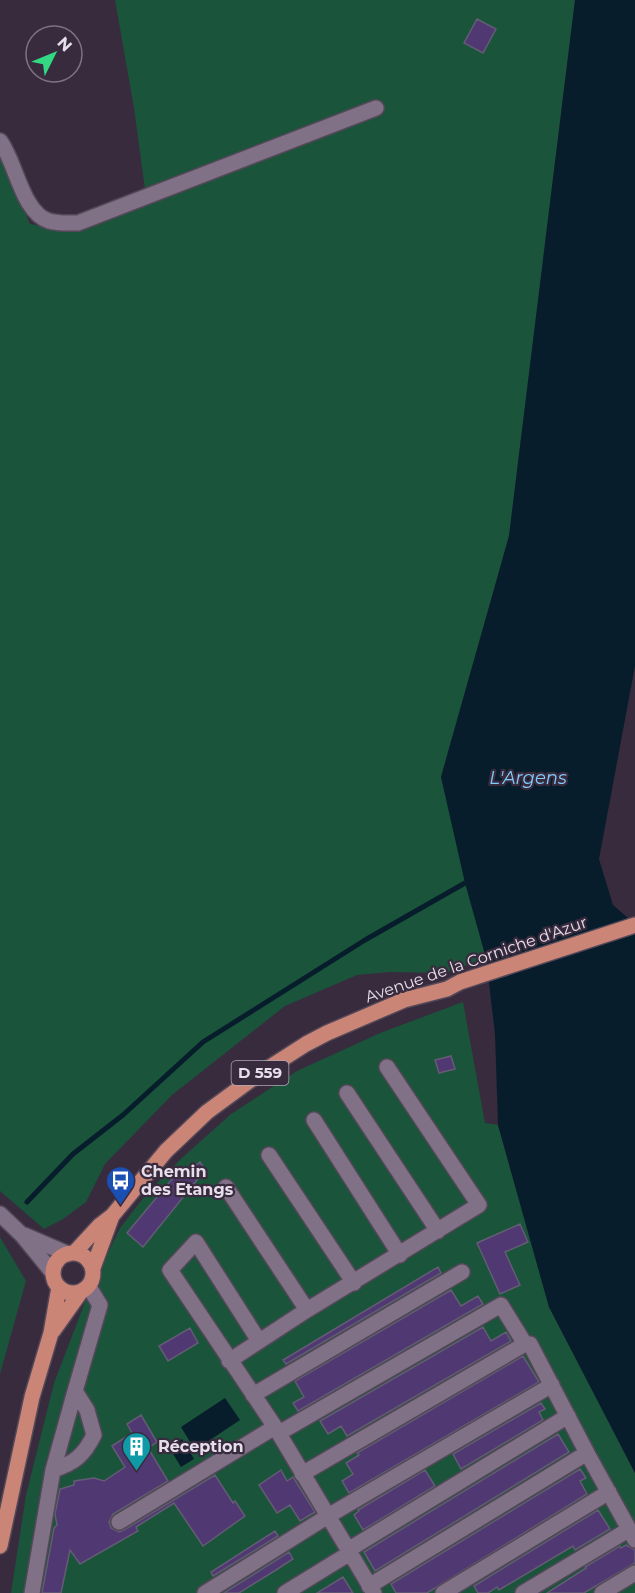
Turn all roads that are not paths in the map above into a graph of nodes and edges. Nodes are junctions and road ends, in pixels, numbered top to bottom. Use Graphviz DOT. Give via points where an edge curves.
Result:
graph roads {
  1 [pos="376,108"];
  2 [pos="0,141"];
  3 [pos="635,925"];
  4 [pos="387,1067"];
  5 [pos="347,1093"];
  6 [pos="314,1120"];
  7 [pos="270,1155"];
  8 [pos="226,1187"];
  9 [pos="0,1214"];
  10 [pos="112,1216"];
  11 [pos="17,1230"];
  12 [pos="438,1231"];
  13 [pos="71,1253"];
  14 [pos="400,1255"];
  15 [pos="93,1268"];
  16 [pos="462,1272"];
  17 [pos="53,1273"];
  18 [pos="354,1283"];
  19 [pos="58,1287"];
  20 [pos="84,1290"];
  21 [pos="307,1310"];
  22 [pos="51,1334"];
  23 [pos="259,1341"];
  24 [pos="525,1344"];
  25 [pos="229,1361"];
  26 [pos="552,1385"];
  27 [pos="75,1391"];
  28 [pos="253,1395"];
  29 [pos="568,1416"];
  30 [pos="277,1430"];
  31 [pos="587,1453"];
  32 [pos="53,1470"];
  33 [pos="302,1474"];
  34 [pos="609,1492"];
  35 [pos="328,1516"];
  36 [pos="120,1522"];
  37 [pos="632,1535"];
  38 [pos="0,1546"];
  39 [pos="349,1551"];
  40 [pos="635,1573"];
  41 [pos="372,1589"];
  42 [pos="32,1593"];
  43 [pos="205,1593"];
  44 [pos="285,1593"];
  45 [pos="443,1593"];
  46 [pos="523,1593"];
  47 [pos="602,1593"];
  1 -- 2 [label="street" via="78,223 48,221 36,214"];
  3 -- 10 [label="main road, Avenue de la Corniche d'Azur / D 559" via="404,1000 306,1044 207,1112 173,1144"];
  4 -- 12 [label="street" via="479,1205"];
  5 -- 12 [label="street"];
  6 -- 14 [label="street"];
  7 -- 18 [label="street"];
  8 -- 21 [label="street"];
  9 -- 11 [label="street"];
  10 -- 13 [label="main road, Avenue de la Corniche d'Azur / D 559"];
  10 -- 15 [label="main road, Avenue de la Corniche d'Azur / D 559"];
  11 -- 13 [label="street"];
  11 -- 17 [label="street"];
  12 -- 14 [label="street"];
  13 -- 15 [label="main road" via="86,1257"];
  13 -- 17 [label="main road" via="58,1261"];
  14 -- 18 [label="street"];
  15 -- 20 [label="main road" via="93,1278"];
  16 -- 28 [label="street"];
  17 -- 19 [label="main road"];
  18 -- 21 [label="street"];
  19 -- 20 [label="main road" via="68,1293"];
  19 -- 22 [label="main road"];
  20 -- 22 [label="main road"];
  20 -- 27 [label="street" via="100,1305"];
  21 -- 23 [label="street"];
  22 -- 38 [label="main road" via="32,1397"];
  23 -- 25 [label="street"];
  23 -- 25 [label="street" via="196,1242 170,1270"];
  24 -- 26 [label="street" via="530,1344"];
  24 -- 30 [label="street" via="501,1305"];
  24 -- 33 [label="street"];
  25 -- 28 [label="street"];
  26 -- 29 [label="street"];
  26 -- 35 [label="street"];
  27 -- 32 [label="street"];
  27 -- 32 [label="street" via="87,1410 94,1435 85,1452 68,1466"];
  28 -- 30 [label="street"];
  29 -- 31 [label="street"];
  29 -- 39 [label="street"];
  30 -- 33 [label="street"];
  30 -- 36 [label="street"];
  31 -- 34 [label="street"];
  31 -- 41 [label="street"];
  32 -- 42 [label="street"];
  33 -- 35 [label="street"];
  34 -- 37 [label="street"];
  34 -- 45 [label="street"];
  35 -- 39 [label="street"];
  35 -- 43 [label="street"];
  37 -- 46 [label="street"];
  39 -- 41 [label="street"];
  39 -- 44 [label="street"];
  40 -- 47 [label="street"];
}
